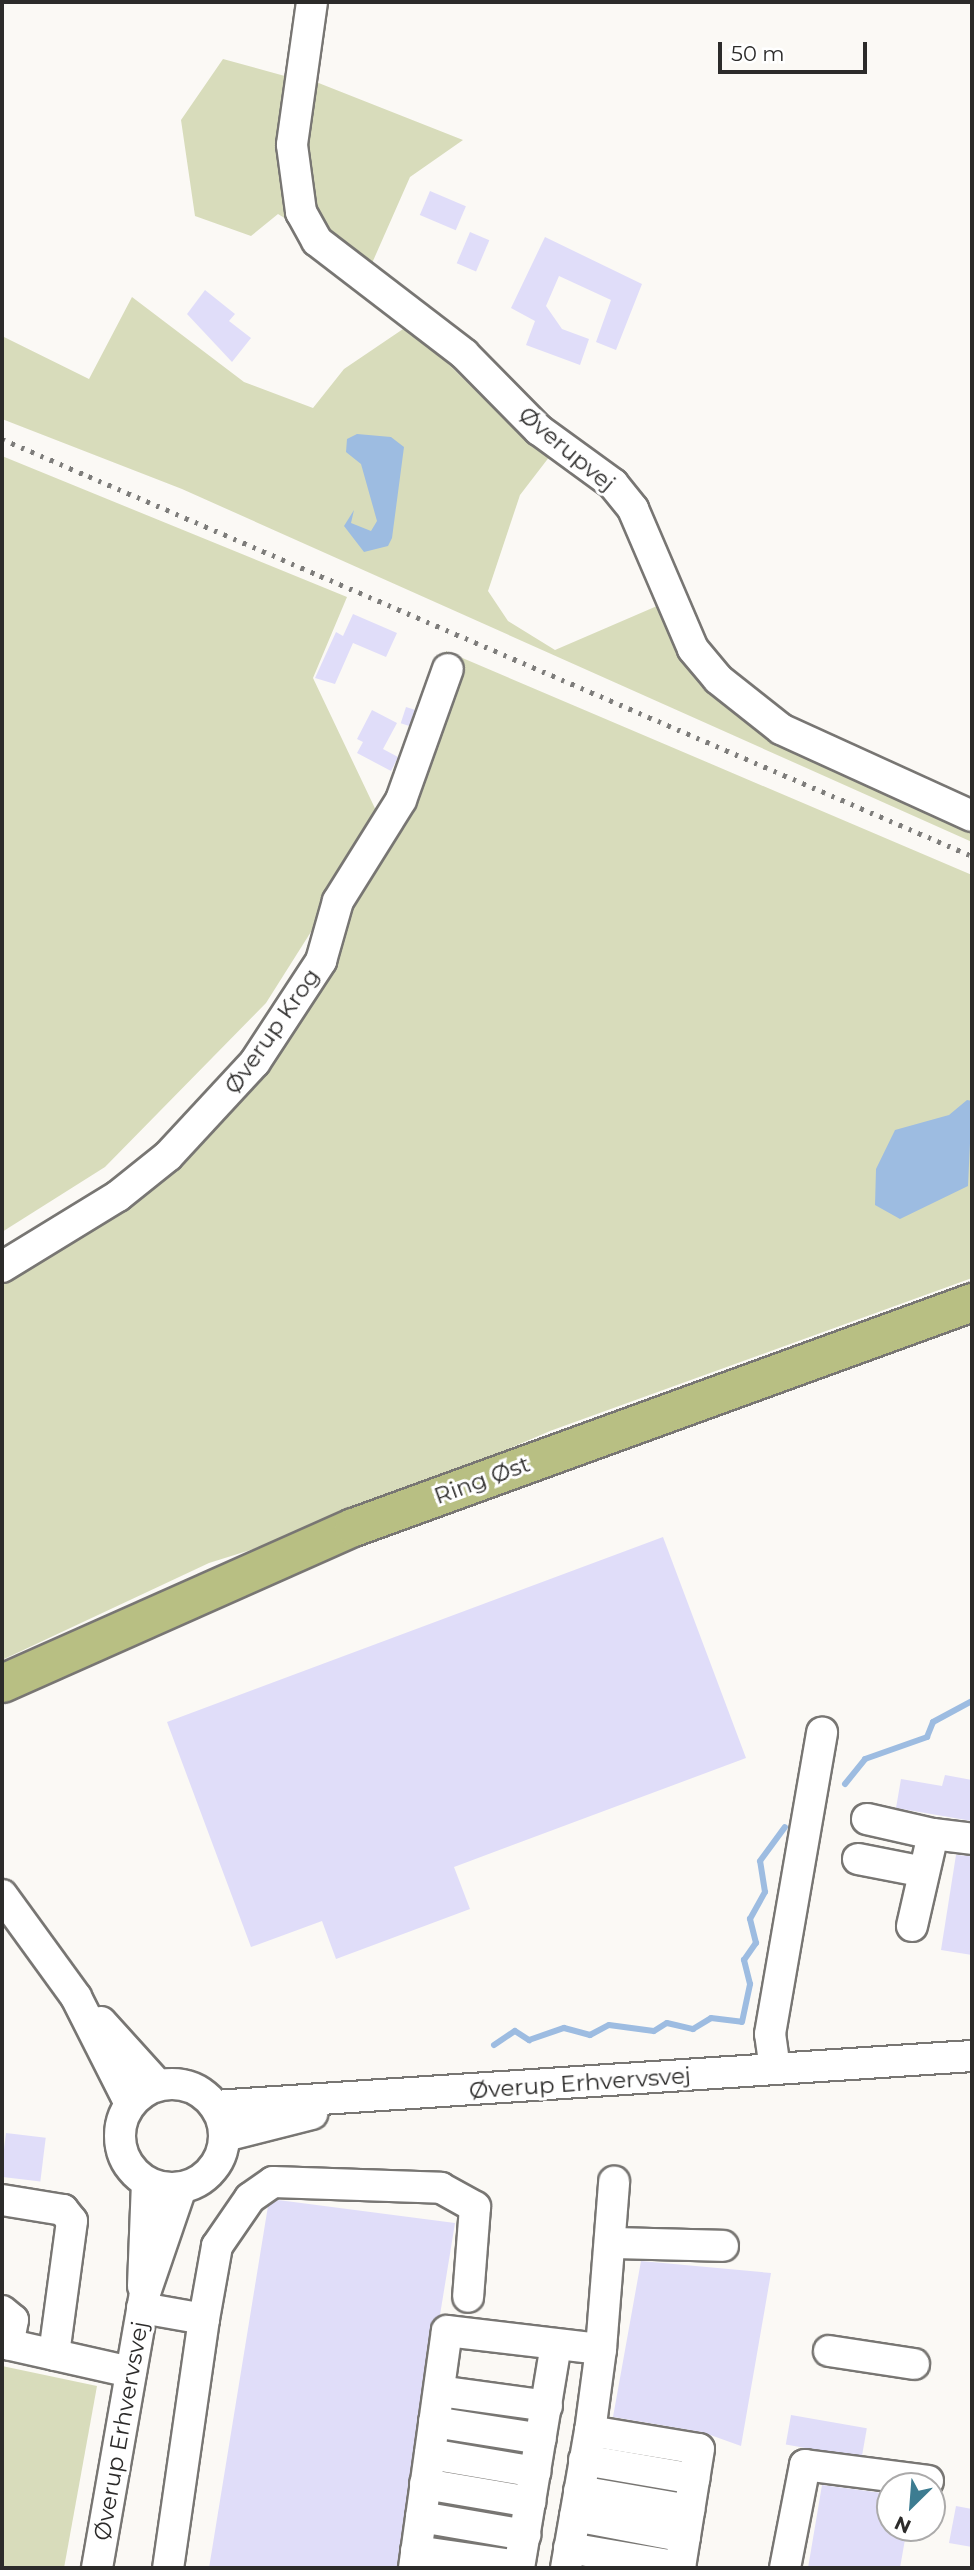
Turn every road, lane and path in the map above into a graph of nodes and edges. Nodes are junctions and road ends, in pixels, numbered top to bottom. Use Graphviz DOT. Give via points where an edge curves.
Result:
graph roads {
  1 [pos="312,2"];
  2 [pos="448,669"];
  3 [pos="972,816"];
  4 [pos="2,1267"];
  5 [pos="972,1302"];
  6 [pos="2,1683"];
  7 [pos="822,1732"];
  8 [pos="867,1819"];
  9 [pos="933,1834"];
  10 [pos="972,1839"];
  11 [pos="858,1859"];
  12 [pos="924,1872"];
  13 [pos="2,1895"];
  14 [pos="912,1926"];
  15 [pos="76,1997"];
  16 [pos="972,2056"];
  17 [pos="775,2068"];
  18 [pos="158,2085"];
  19 [pos="384,2097"];
  20 [pos="130,2104"];
  21 [pos="215,2106"];
  22 [pos="225,2136"];
  23 [pos="614,2182"];
  24 [pos="146,2183"];
  25 [pos="181,2188"];
  26 [pos="2,2200"];
  27 [pos="611,2244"];
  28 [pos="723,2246"];
  29 [pos="468,2297"];
  30 [pos="143,2300"];
  31 [pos="2,2311"];
  32 [pos="204,2319"];
  33 [pos="5,2344"];
  34 [pos="556,2345"];
  35 [pos="601,2349"];
  36 [pos="829,2351"];
  37 [pos="54,2355"];
  38 [pos="914,2364"];
  39 [pos="131,2372"];
  40 [pos="439,2391"];
  41 [pos="547,2406"];
  42 [pos="434,2422"];
  43 [pos="590,2431"];
  44 [pos="541,2439"];
  45 [pos="430,2454"];
  46 [pos="584,2460"];
  47 [pos="535,2473"];
  48 [pos="876,2475"];
  49 [pos="694,2479"];
  50 [pos="425,2484"];
  51 [pos="530,2502"];
  52 [pos="577,2504"];
  53 [pos="421,2517"];
  54 [pos="687,2524"];
  55 [pos="525,2535"];
  56 [pos="568,2558"];
  57 [pos="415,2560"];
  58 [pos="519,2567"];
  59 [pos="680,2567"];
  60 [pos="97,2568"];
  61 [pos="168,2568"];
  62 [pos="785,2568"];
  1 -- 3 [label="street, Øverupvej" via="292,145 299,203 317,241 464,354 539,430 613,484 633,509 693,649 718,679 792,735"];
  2 -- 4 [label="street, Øverup Krog" via="401,800 338,901 321,961 255,1062 168,1156 118,1196"];
  5 -- 6 [label="main road, Ring Øst" via="353,1527"];
  7 -- 17 [label="street" via="770,2034"];
  8 -- 9 [label="street"];
  9 -- 10 [label="street"];
  9 -- 12 [label="street"];
  11 -- 12 [label="street"];
  12 -- 14 [label="street"];
  13 -- 15 [label="street"];
  15 -- 18 [label="street"];
  15 -- 20 [label="street"];
  16 -- 17 [label="street, Øverup Erhvervsvej"];
  17 -- 19 [label="street, Øverup Erhvervsvej"];
  18 -- 20 [label="street"];
  18 -- 21 [label="street" via="190,2087"];
  19 -- 21 [label="street, Øverup Erhvervsvej"];
  19 -- 22 [label="street, Øverup Erhvervsvej"];
  20 -- 24 [label="street" via="119,2138 132,2171"];
  21 -- 22 [label="street"];
  22 -- 25 [label="street" via="217,2164"];
  23 -- 27 [label="street"];
  24 -- 25 [label="street"];
  24 -- 30 [label="street, Øverup Erhvervsvej"];
  25 -- 30 [label="street, Øverup Erhvervsvej"];
  26 -- 37 [label="street" via="63,2210 72,2221"];
  27 -- 28 [label="street"];
  27 -- 35 [label="street"];
  29 -- 32 [label="street" via="475,2207 441,2188 272,2182 250,2198 217,2246"];
  30 -- 32 [label="street"];
  30 -- 39 [label="street, Øverup Erhvervsvej"];
  31 -- 33 [label="street" via="13,2320"];
  32 -- 61 [label="street"];
  33 -- 37 [label="street"];
  34 -- 35 [label="street"];
  34 -- 40 [label="street" via="447,2331"];
  34 -- 41 [label="street"];
  35 -- 43 [label="street"];
  36 -- 38 [label="street"];
  37 -- 39 [label="street"];
  39 -- 60 [label="street, Øverup Erhvervsvej"];
  40 -- 41 [label="street"];
  40 -- 42 [label="street"];
  41 -- 44 [label="street"];
  42 -- 44 [label="street"];
  42 -- 45 [label="street"];
  43 -- 46 [label="street"];
  43 -- 49 [label="street" via="699,2449"];
  44 -- 47 [label="street"];
  45 -- 47 [label="street"];
  45 -- 50 [label="street"];
  46 -- 49 [label="street"];
  46 -- 52 [label="street"];
  47 -- 51 [label="street"];
  48 -- 62 [label="street" via="805,2465"];
  49 -- 54 [label="street"];
  50 -- 51 [label="street"];
  50 -- 53 [label="street"];
  51 -- 55 [label="street"];
  52 -- 54 [label="street"];
  52 -- 56 [label="street"];
  53 -- 55 [label="street"];
  53 -- 57 [label="street"];
  54 -- 59 [label="street"];
  55 -- 58 [label="street"];
  56 -- 59 [label="street"];
  57 -- 58 [label="street"];
}
